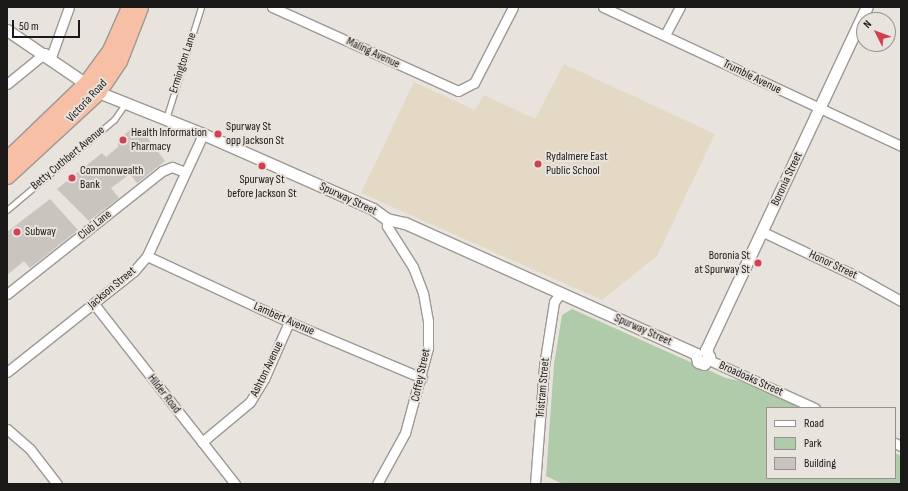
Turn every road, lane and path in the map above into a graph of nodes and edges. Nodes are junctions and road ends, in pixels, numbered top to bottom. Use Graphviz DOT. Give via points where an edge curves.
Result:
graph roads {
  1 [pos="69,7"];
  2 [pos="129,7"];
  3 [pos="140,7"];
  4 [pos="201,7"];
  5 [pos="272,7"];
  6 [pos="513,7"];
  7 [pos="603,7"];
  8 [pos="680,7"];
  9 [pos="867,7"];
  10 [pos="7,30"];
  11 [pos="665,35"];
  12 [pos="48,55"];
  13 [pos="86,83"];
  14 [pos="7,84"];
  15 [pos="98,92"];
  16 [pos="125,104"];
  17 [pos="820,109"];
  18 [pos="166,119"];
  19 [pos="203,134"];
  20 [pos="901,146"];
  21 [pos="7,159"];
  22 [pos="186,172"];
  23 [pos="7,176"];
  24 [pos="7,210"];
  25 [pos="387,219"];
  26 [pos="763,232"];
  27 [pos="147,256"];
  28 [pos="7,294"];
  29 [pos="559,295"];
  30 [pos="901,301"];
  31 [pos="94,304"];
  32 [pos="289,322"];
  33 [pos="703,355"];
  34 [pos="7,372"];
  35 [pos="422,378"];
  36 [pos="813,407"];
  37 [pos="7,429"];
  38 [pos="202,442"];
  39 [pos="57,484"];
  40 [pos="235,484"];
  41 [pos="377,484"];
  42 [pos="535,484"];
  1 -- 12 [label="street"];
  2 -- 13 [label="highway, Victoria Road" via="110,50"];
  3 -- 15 [label="highway, Victoria Road" via="119,62"];
  4 -- 18 [label="lane, Ermington Lane"];
  5 -- 6 [label="street, Maling Avenue" via="453,90 464,89 474,83"];
  7 -- 11 [label="street, Trumble Avenue"];
  8 -- 11 [label="street"];
  9 -- 17 [label="street, Boronia Street"];
  10 -- 12 [label="street, Spurway Street"];
  11 -- 17 [label="street, Trumble Avenue"];
  12 -- 13 [label="street, Spurway Street"];
  12 -- 14 [label="street"];
  13 -- 15 [label="street, Spurway Street"];
  13 -- 21 [label="highway, Victoria Road"];
  15 -- 16 [label="street, Spurway Street"];
  15 -- 23 [label="highway, Victoria Road"];
  16 -- 18 [label="street, Spurway Street"];
  16 -- 24 [label="lane, Betty Cuthbert Avenue" via="114,120"];
  17 -- 20 [label="street, Trumble Avenue"];
  17 -- 26 [label="street, Boronia Street"];
  18 -- 19 [label="street, Spurway Street"];
  19 -- 22 [label="street, Jackson Street"];
  19 -- 25 [label="street, Spurway Street" via="373,209"];
  22 -- 27 [label="street, Jackson Street"];
  22 -- 28 [label="street, Club Lane" via="172,167 162,171"];
  25 -- 29 [label="street, Spurway Street" via="405,223"];
  25 -- 35 [label="street, Coffey Street" via="387,226 413,267 423,293 428,335"];
  26 -- 30 [label="street, Honor Street" via="858,276"];
  26 -- 33 [label="street, Boronia Street"];
  27 -- 31 [label="street, Jackson Street" via="134,271"];
  27 -- 32 [label="street, Lambert Avenue"];
  29 -- 33 [label="street, Spurway Street"];
  29 -- 42 [label="street, Tristram Street" via="554,302 544,366"];
  31 -- 34 [label="street, Jackson Street"];
  31 -- 38 [label="street, Hilder Road"];
  32 -- 35 [label="street, Lambert Avenue"];
  32 -- 38 [label="street, Ashton Avenue" via="264,379 250,402"];
  33 -- 36 [label="street, Broadoaks Street"];
  35 -- 41 [label="street, Coffey Street" via="405,433"];
  37 -- 39 [label="street" via="30,449"];
  38 -- 40 [label="street, Hilder Road"];
}
